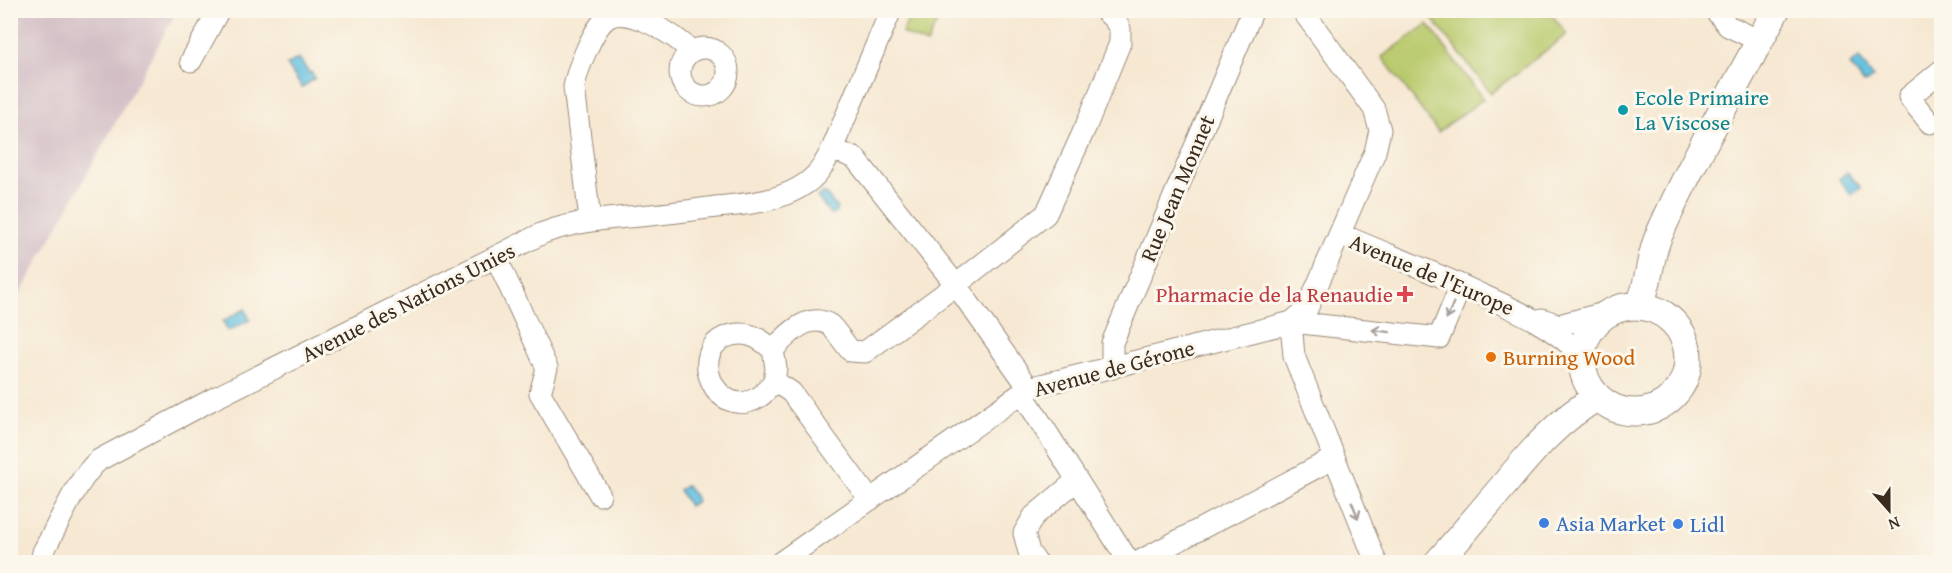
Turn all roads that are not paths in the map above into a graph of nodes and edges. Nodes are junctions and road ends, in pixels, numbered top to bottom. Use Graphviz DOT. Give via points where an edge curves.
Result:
graph roads {
  1 [pos="219,10"];
  2 [pos="891,10"];
  3 [pos="1104,10"];
  4 [pos="1254,10"];
  5 [pos="1302,10"];
  6 [pos="1715,10"];
  7 [pos="1776,10"];
  8 [pos="1760,41"];
  9 [pos="691,51"];
  10 [pos="191,61"];
  11 [pos="1941,70"];
  12 [pos="1930,123"];
  13 [pos="832,149"];
  14 [pos="590,220"];
  15 [pos="1340,234"];
  16 [pos="496,257"];
  17 [pos="956,285"];
  18 [pos="1461,285"];
  19 [pos="1639,306"];
  20 [pos="1609,312"];
  21 [pos="1524,314"];
  22 [pos="1292,322"];
  23 [pos="773,350"];
  24 [pos="1582,356"];
  25 [pos="1112,368"];
  26 [pos="774,381"];
  27 [pos="1025,390"];
  28 [pos="1598,397"];
  29 [pos="1334,458"];
  30 [pos="1077,480"];
  31 [pos="600,495"];
  32 [pos="870,500"];
  33 [pos="41,562"];
  34 [pos="781,562"];
  35 [pos="1036,562"];
  36 [pos="1129,562"];
  37 [pos="1138,562"];
  38 [pos="1376,562"];
  39 [pos="1438,562"];
  1 -- 10 [label="street"];
  2 -- 13 [label="street, Avenue des Nations Unies"];
  3 -- 17 [label="street" via="1120,28 1120,43 1046,214"];
  4 -- 25 [label="street, Rue Jean Monnet" via="1112,343"];
  5 -- 15 [label="street" via="1374,109 1380,130 1375,152"];
  6 -- 8 [label="street" via="1728,26"];
  7 -- 8 [label="main road"];
  8 -- 19 [label="main road" via="1657,238"];
  9 -- 14 [label="street" via="664,30 623,14 610,16 599,25 574,87"];
  11 -- 12 [label="street" via="1909,97"];
  13 -- 14 [label="street, Avenue des Nations Unies" via="822,168 807,182 767,201"];
  13 -- 17 [label="street" via="855,158"];
  14 -- 16 [label="street, Avenue des Nations Unies" via="543,233"];
  15 -- 18 [label="street, Avenue de l'Europe"];
  15 -- 22 [label="street" via="1307,309"];
  16 -- 31 [label="street" via="547,368 540,393"];
  16 -- 33 [label="street, Avenue des Nations Unies" via="99,460 90,468"];
  17 -- 23 [label="street" via="865,352 851,351 831,326 818,322 804,324 789,333"];
  17 -- 27 [label="street"];
  18 -- 21 [label="street, Avenue de l'Europe"];
  18 -- 22 [label="street, Avenue de Gérone, one-way" via="1440,338"];
  19 -- 20 [label="main road"];
  19 -- 28 [label="main road" via="1669,317 1681,330 1687,346 1685,379 1665,403 1651,410 1621,411"];
  20 -- 21 [label="street, Avenue de l'Europe" via="1559,325"];
  20 -- 24 [label="main road" via="1595,324"];
  21 -- 24 [label="street, Avenue de l'Europe" via="1565,339"];
  22 -- 25 [label="street, Avenue de Gérone"];
  22 -- 29 [label="street" via="1294,356"];
  23 -- 26 [label="street"];
  23 -- 26 [label="street" via="753,335 742,333 718,343 707,364 710,382 727,399 739,402 757,398"];
  24 -- 28 [label="main road" via="1584,376"];
  25 -- 27 [label="street, Avenue de Gérone"];
  26 -- 32 [label="street" via="791,392"];
  27 -- 30 [label="street"];
  27 -- 32 [label="street, Avenue de Gérone"];
  28 -- 39 [label="main road" via="1577,409 1536,447"];
  29 -- 37 [label="street"];
  29 -- 38 [label="street, one-way"];
  30 -- 35 [label="street" via="1034,516 1024,533"];
  30 -- 36 [label="street"];
  32 -- 34 [label="street, Avenue de Gérone"];
}
